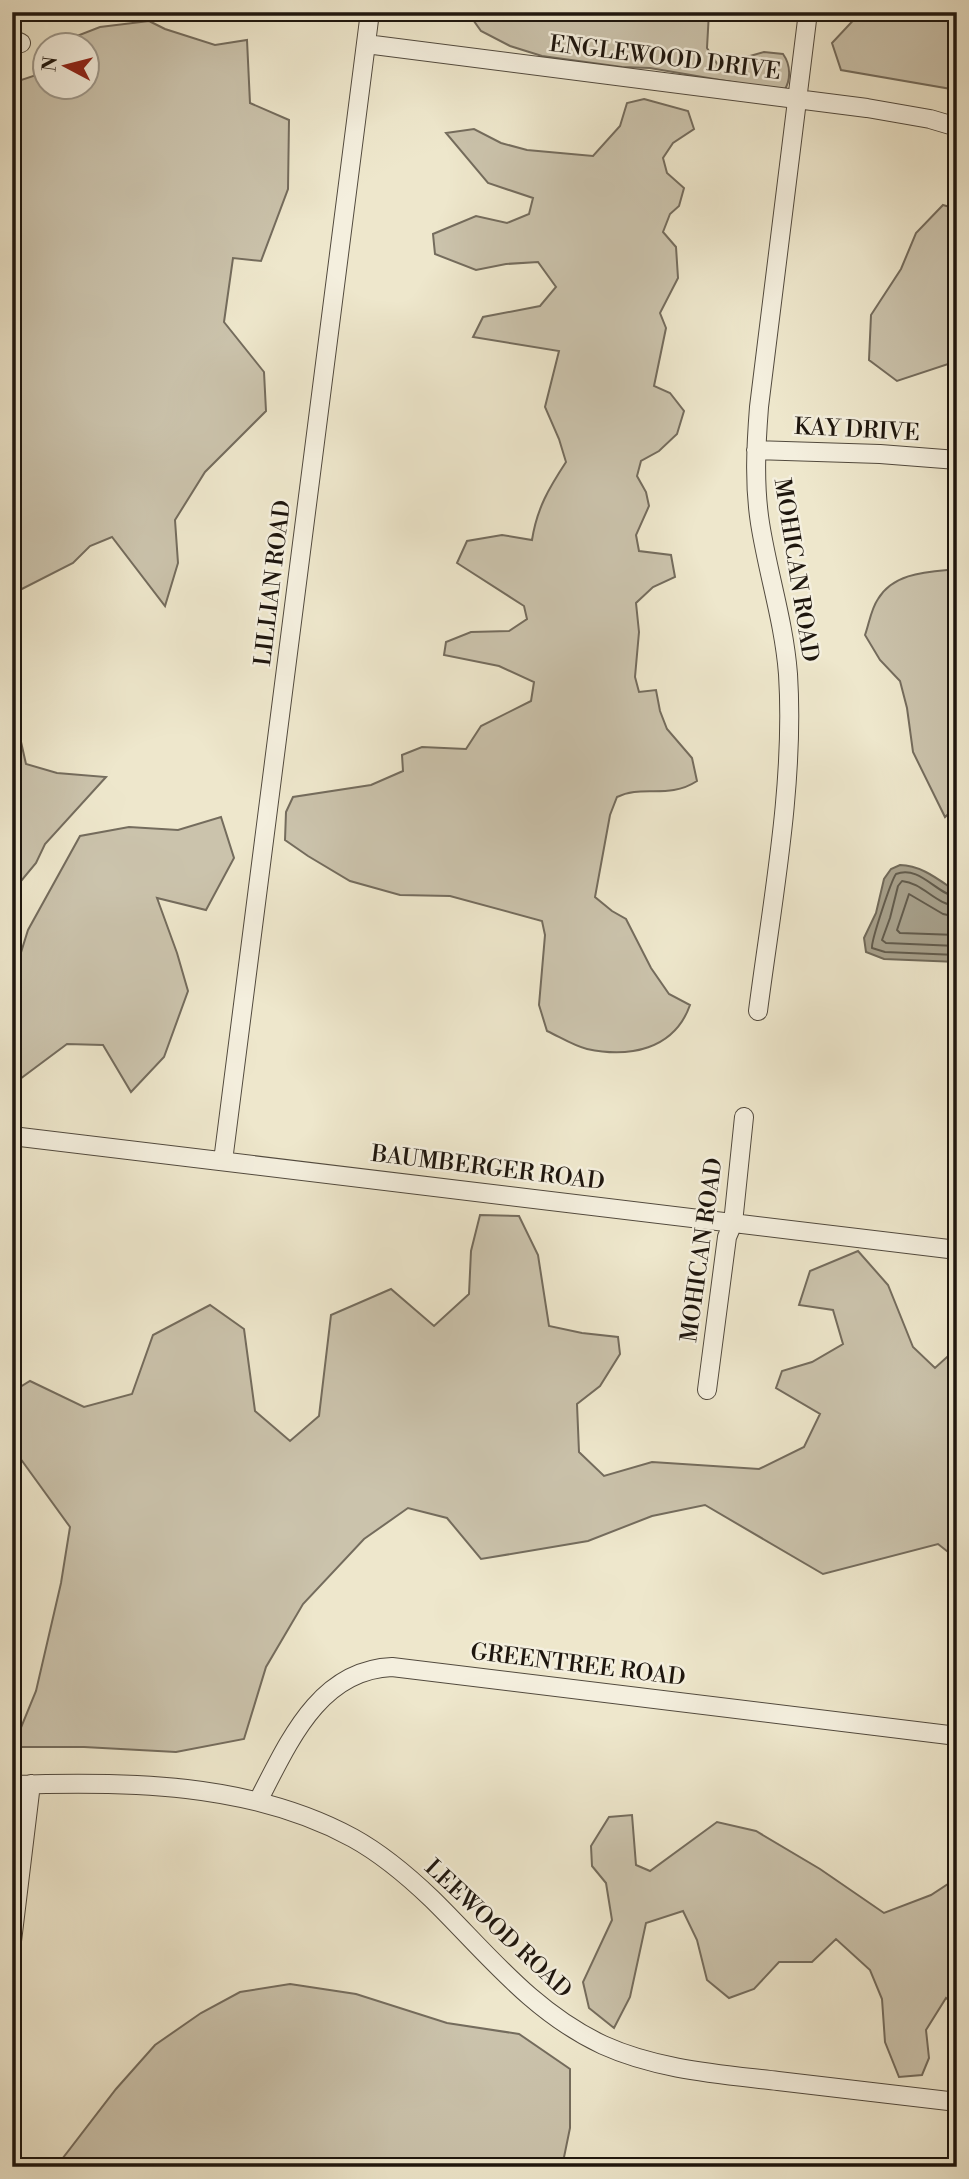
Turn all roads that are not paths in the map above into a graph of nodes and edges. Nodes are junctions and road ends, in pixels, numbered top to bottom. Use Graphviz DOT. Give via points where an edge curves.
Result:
graph roads {
  1 [pos="370,12"];
  2 [pos="808,12"];
  3 [pos="366,44"];
  4 [pos="798,99"];
  5 [pos="957,127"];
  6 [pos="756,450"];
  7 [pos="957,460"];
  8 [pos="758,1011"];
  9 [pos="744,1117"];
  10 [pos="12,1136"];
  11 [pos="223,1161"];
  12 [pos="733,1223"];
  13 [pos="957,1250"];
  14 [pos="707,1390"];
  15 [pos="957,1736"];
  16 [pos="31,1784"];
  17 [pos="12,1785"];
  18 [pos="258,1801"];
  19 [pos="12,1941"];
  20 [pos="957,2102"];
  1 -- 3 [label="street, LILLIAN ROAD"];
  2 -- 4 [label="street, MOHICAN ROAD"];
  3 -- 4 [label="street, ENGLEWOOD DRIVE"];
  3 -- 11 [label="street, LILLIAN ROAD"];
  4 -- 5 [label="street, ENGLEWOOD DRIVE"];
  4 -- 6 [label="street, MOHICAN ROAD"];
  6 -- 7 [label="street, KAY DRIVE"];
  6 -- 8 [label="street, MOHICAN ROAD" via="761,523 784,634 789,715 785,794"];
  9 -- 12 [label="street, MOHICAN ROAD"];
  10 -- 11 [label="street, BAUMBERGER ROAD"];
  11 -- 12 [label="street, BAUMBERGER ROAD"];
  12 -- 13 [label="street, BAUMBERGER ROAD"];
  12 -- 14 [label="street, MOHICAN ROAD" via="727,1237"];
  15 -- 18 [label="street, GREENTREE ROAD" via="375,1668 351,1676 314,1709 292,1736"];
  16 -- 17 [label="street, LEEWOOD ROAD"];
  16 -- 18 [label="street, LEEWOOD ROAD" via="173,1788"];
  16 -- 19 [label="street"];
  18 -- 20 [label="street, LEEWOOD ROAD" via="354,1838 394,1865 538,2005 604,2046 692,2070"];
}
